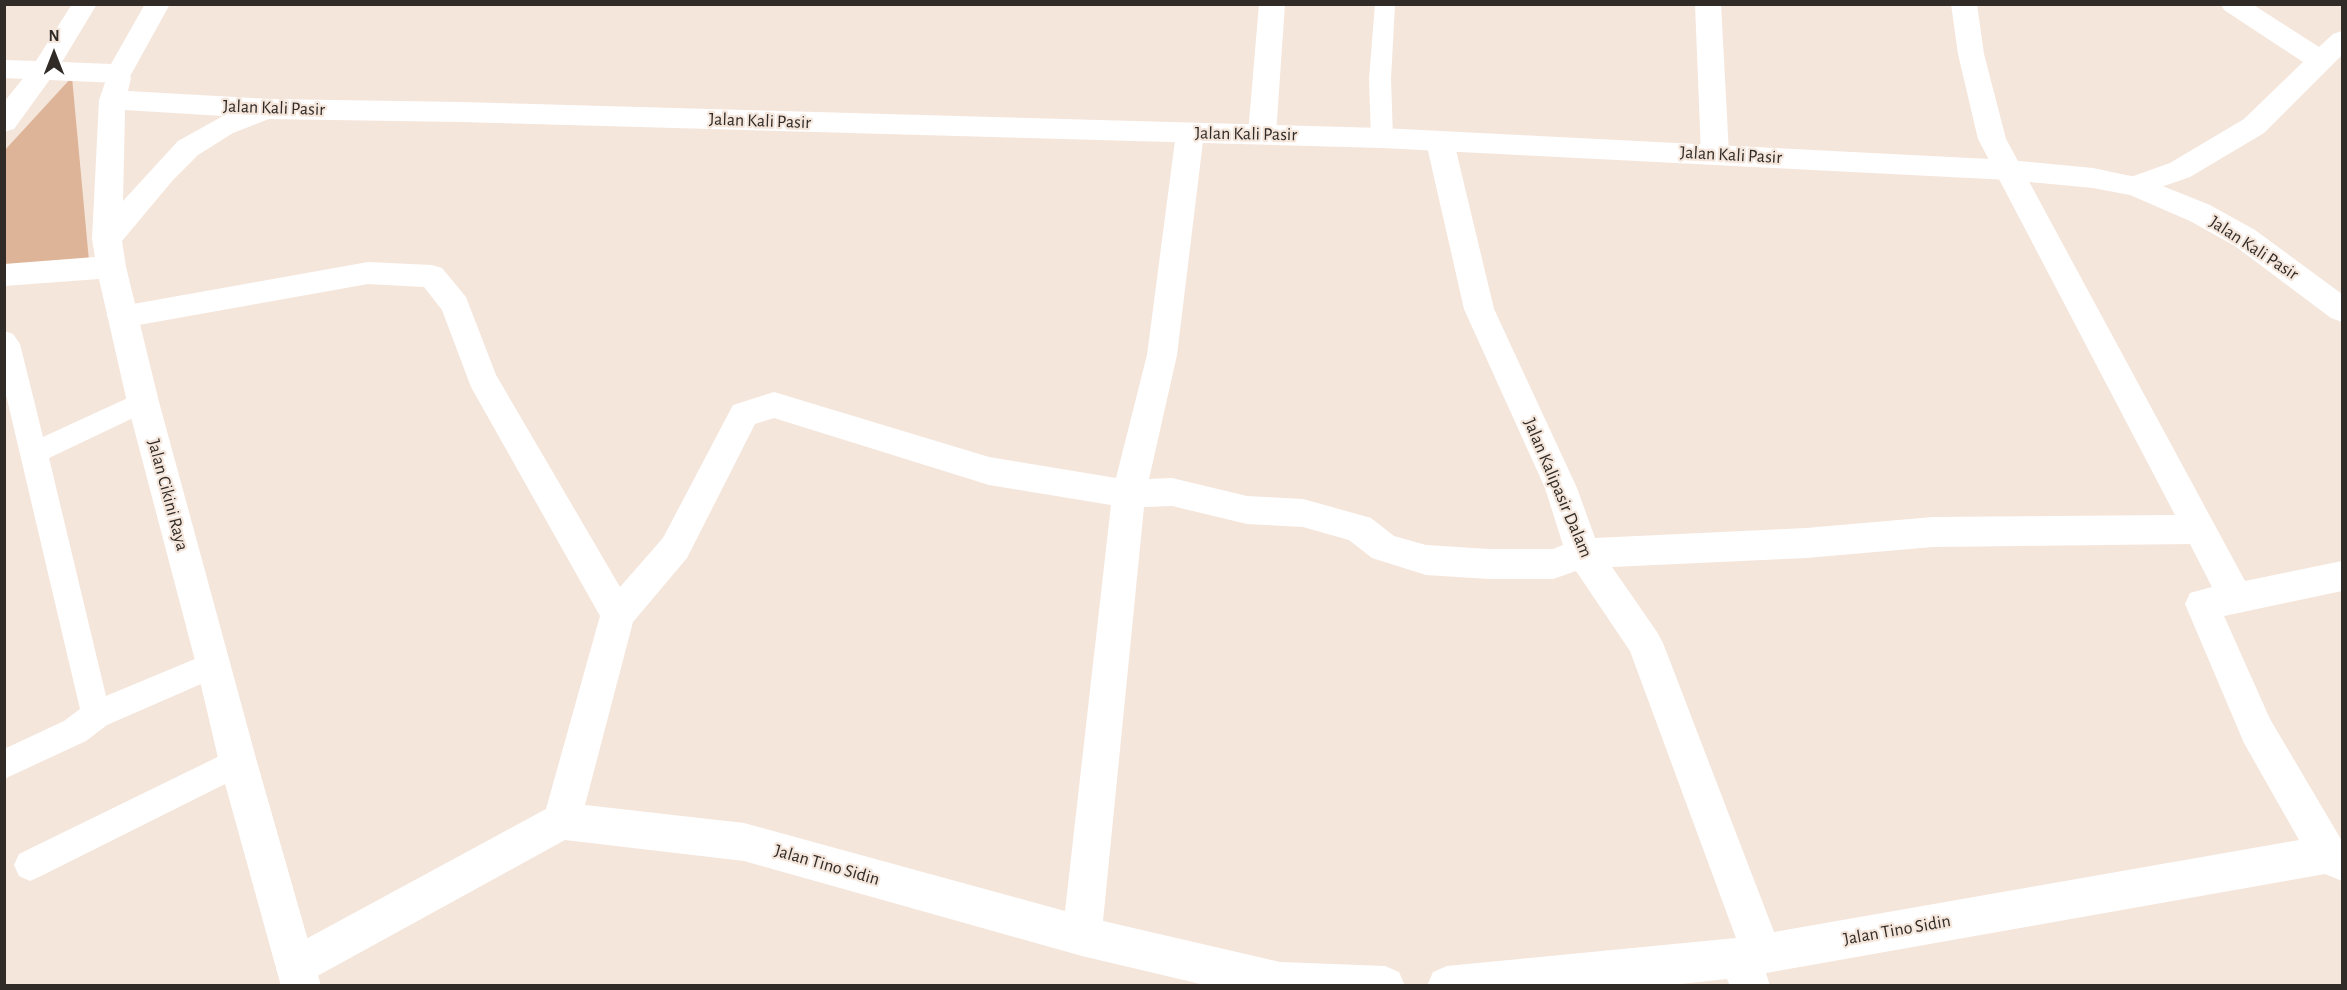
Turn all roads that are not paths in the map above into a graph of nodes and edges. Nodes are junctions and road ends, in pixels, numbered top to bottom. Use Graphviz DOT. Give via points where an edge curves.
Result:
graph roads {
  1 [pos="85,4"];
  2 [pos="158,4"];
  3 [pos="1272,4"];
  4 [pos="1384,4"];
  5 [pos="1708,4"];
  6 [pos="1964,4"];
  7 [pos="2233,4"];
  8 [pos="2343,40"];
  9 [pos="2321,61"];
  10 [pos="4,69"];
  11 [pos="44,71"];
  12 [pos="119,74"];
  13 [pos="112,100"];
  14 [pos="270,109"];
  15 [pos="4,122"];
  16 [pos="1190,133"];
  17 [pos="1262,134"];
  18 [pos="1382,138"];
  19 [pos="1440,142"];
  20 [pos="1714,143"];
  21 [pos="2009,171"];
  22 [pos="2135,186"];
  23 [pos="109,253"];
  24 [pos="4,275"];
  25 [pos="2343,310"];
  26 [pos="122,316"];
  27 [pos="4,341"];
  28 [pos="143,402"];
  29 [pos="34,453"];
  30 [pos="1129,494"];
  31 [pos="2198,529"];
  32 [pos="1583,553"];
  33 [pos="2343,576"];
  34 [pos="2236,598"];
  35 [pos="618,615"];
  36 [pos="214,664"];
  37 [pos="96,716"];
  38 [pos="238,762"];
  39 [pos="4,765"];
  40 [pos="562,821"];
  41 [pos="2335,858"];
  42 [pos="30,865"];
  43 [pos="1082,936"];
  44 [pos="1750,966"];
  45 [pos="298,976"];
  46 [pos="1384,986"];
  47 [pos="1447,986"];
  1 -- 11 [label="street"];
  2 -- 12 [label="street, Jalan Cikini Raya"];
  3 -- 17 [label="street"];
  4 -- 18 [label="lane"];
  5 -- 20 [label="street"];
  6 -- 21 [label="street" via="1984,111 1992,139"];
  7 -- 9 [label="street"];
  8 -- 9 [label="street"];
  9 -- 22 [label="street" via="2254,126 2180,170"];
  10 -- 11 [label="street"];
  11 -- 12 [label="street"];
  11 -- 15 [label="street"];
  12 -- 13 [label="street, Jalan Cikini Raya"];
  13 -- 14 [label="street, Jalan Kali Pasir"];
  13 -- 23 [label="street, Jalan Cikini Raya"];
  14 -- 16 [label="street, Jalan Kali Pasir"];
  14 -- 23 [label="street" via="223,126 189,148 163,173"];
  16 -- 17 [label="street, Jalan Kali Pasir"];
  16 -- 30 [label="street" via="1162,355"];
  17 -- 18 [label="street, Jalan Kali Pasir"];
  18 -- 19 [label="street, Jalan Kali Pasir"];
  19 -- 20 [label="street, Jalan Kali Pasir"];
  19 -- 32 [label="street, Jalan Kalipasir Dalam" via="1479,309 1560,488"];
  20 -- 21 [label="street, Jalan Kali Pasir"];
  21 -- 22 [label="street, Jalan Kali Pasir" via="2094,178"];
  21 -- 31 [label="street"];
  22 -- 25 [label="street, Jalan Kali Pasir" via="2200,213 2245,238"];
  23 -- 24 [label="street"];
  23 -- 26 [label="street, Jalan Cikini Raya"];
  26 -- 28 [label="street, Jalan Cikini Raya"];
  26 -- 35 [label="street" via="368,273 432,276 455,305 482,378"];
  27 -- 29 [label="lane"];
  28 -- 29 [label="lane"];
  28 -- 36 [label="street, Jalan Cikini Raya"];
  29 -- 37 [label="lane"];
  30 -- 32 [label="street" via="1172,492 1247,510 1303,513 1359,528 1384,548 1426,560 1553,564"];
  30 -- 35 [label="street" via="988,471 774,405 744,414 675,548"];
  30 -- 43 [label="street"];
  31 -- 32 [label="street" via="1933,532 1806,543"];
  31 -- 34 [label="street"];
  32 -- 44 [label="street, Jalan Kalipasir Dalam" via="1645,643"];
  33 -- 34 [label="street"];
  34 -- 41 [label="street" via="2202,604 2258,731"];
  35 -- 40 [label="street"];
  36 -- 37 [label="lane"];
  36 -- 38 [label="street, Jalan Cikini Raya"];
  37 -- 39 [label="lane" via="75,731"];
  38 -- 42 [label="lane"];
  38 -- 45 [label="street, Jalan Cikini Raya"];
  40 -- 43 [label="street, Jalan Tino Sidin" via="744,842"];
  40 -- 45 [label="street"];
  41 -- 44 [label="street, Jalan Tino Sidin"];
  43 -- 46 [label="street, Jalan Tino Sidin" via="1280,982"];
  44 -- 47 [label="street, Jalan Tino Sidin"];
}
